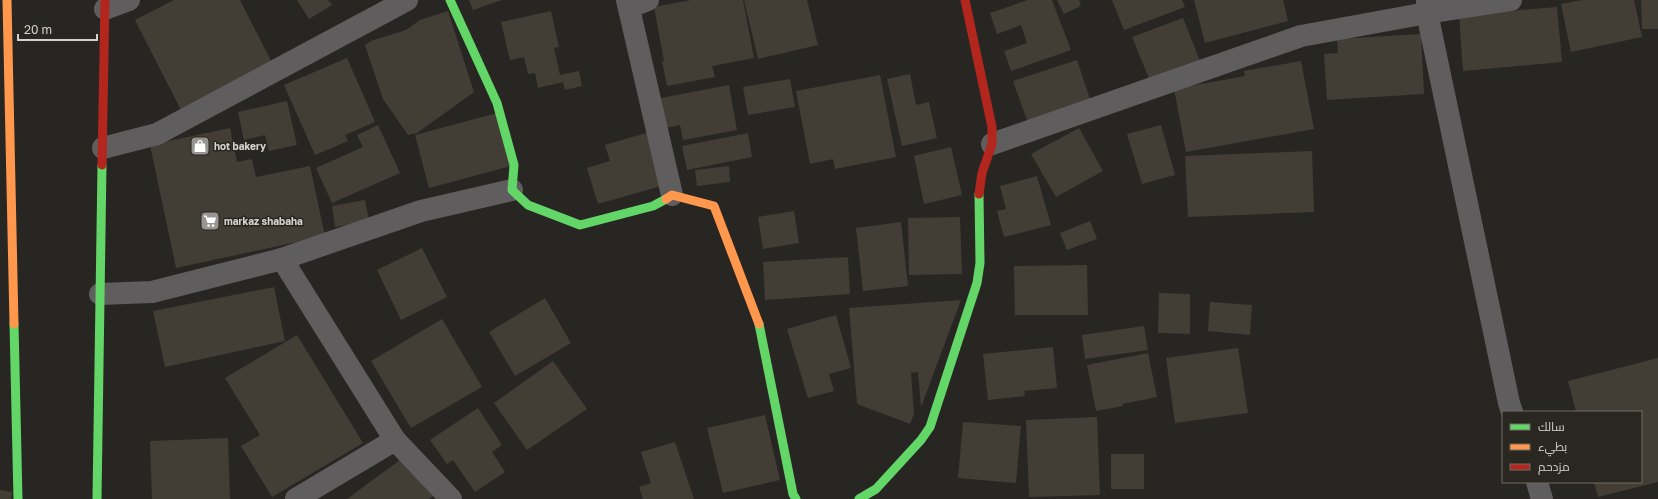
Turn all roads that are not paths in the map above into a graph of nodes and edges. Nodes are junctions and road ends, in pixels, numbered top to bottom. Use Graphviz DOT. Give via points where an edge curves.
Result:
graph roads {
  1 [pos="7,0"];
  2 [pos="129,0"];
  3 [pos="406,0"];
  4 [pos="450,0"];
  5 [pos="965,0"];
  6 [pos="1511,0"];
  7 [pos="635,2"];
  8 [pos="105,5"];
  9 [pos="1427,6"];
  10 [pos="992,144"];
  11 [pos="103,148"];
  12 [pos="512,190"];
  13 [pos="672,195"];
  14 [pos="282,259"];
  15 [pos="100,294"];
  16 [pos="1512,411"];
  17 [pos="396,440"];
  18 [pos="1536,483"];
  19 [pos="18,499"];
  20 [pos="97,499"];
  21 [pos="296,499"];
  22 [pos="451,499"];
  23 [pos="796,499"];
  24 [pos="859,499"];
  25 [pos="1542,499"];
  1 -- 19 [label="street"];
  2 -- 8 [label="street"];
  3 -- 11 [label="street" via="157,134"];
  4 -- 12 [label="street" via="497,102 514,165"];
  5 -- 10 [label="street" via="992,127"];
  6 -- 9 [label="street"];
  7 -- 13 [label="street"];
  8 -- 11 [label="street"];
  9 -- 10 [label="street" via="1301,36"];
  9 -- 16 [label="street"];
  10 -- 24 [label="street" via="979,191 980,263 977,283 930,427 876,489"];
  11 -- 15 [label="street"];
  12 -- 13 [label="street" via="528,205 580,225 653,206"];
  12 -- 14 [label="street" via="421,211"];
  13 -- 23 [label="street" via="714,206 760,326"];
  14 -- 15 [label="street" via="152,292"];
  14 -- 17 [label="street"];
  15 -- 20 [label="street"];
  17 -- 21 [label="street"];
  17 -- 22 [label="street"];
  18 -- 25 [label="street"];
}
